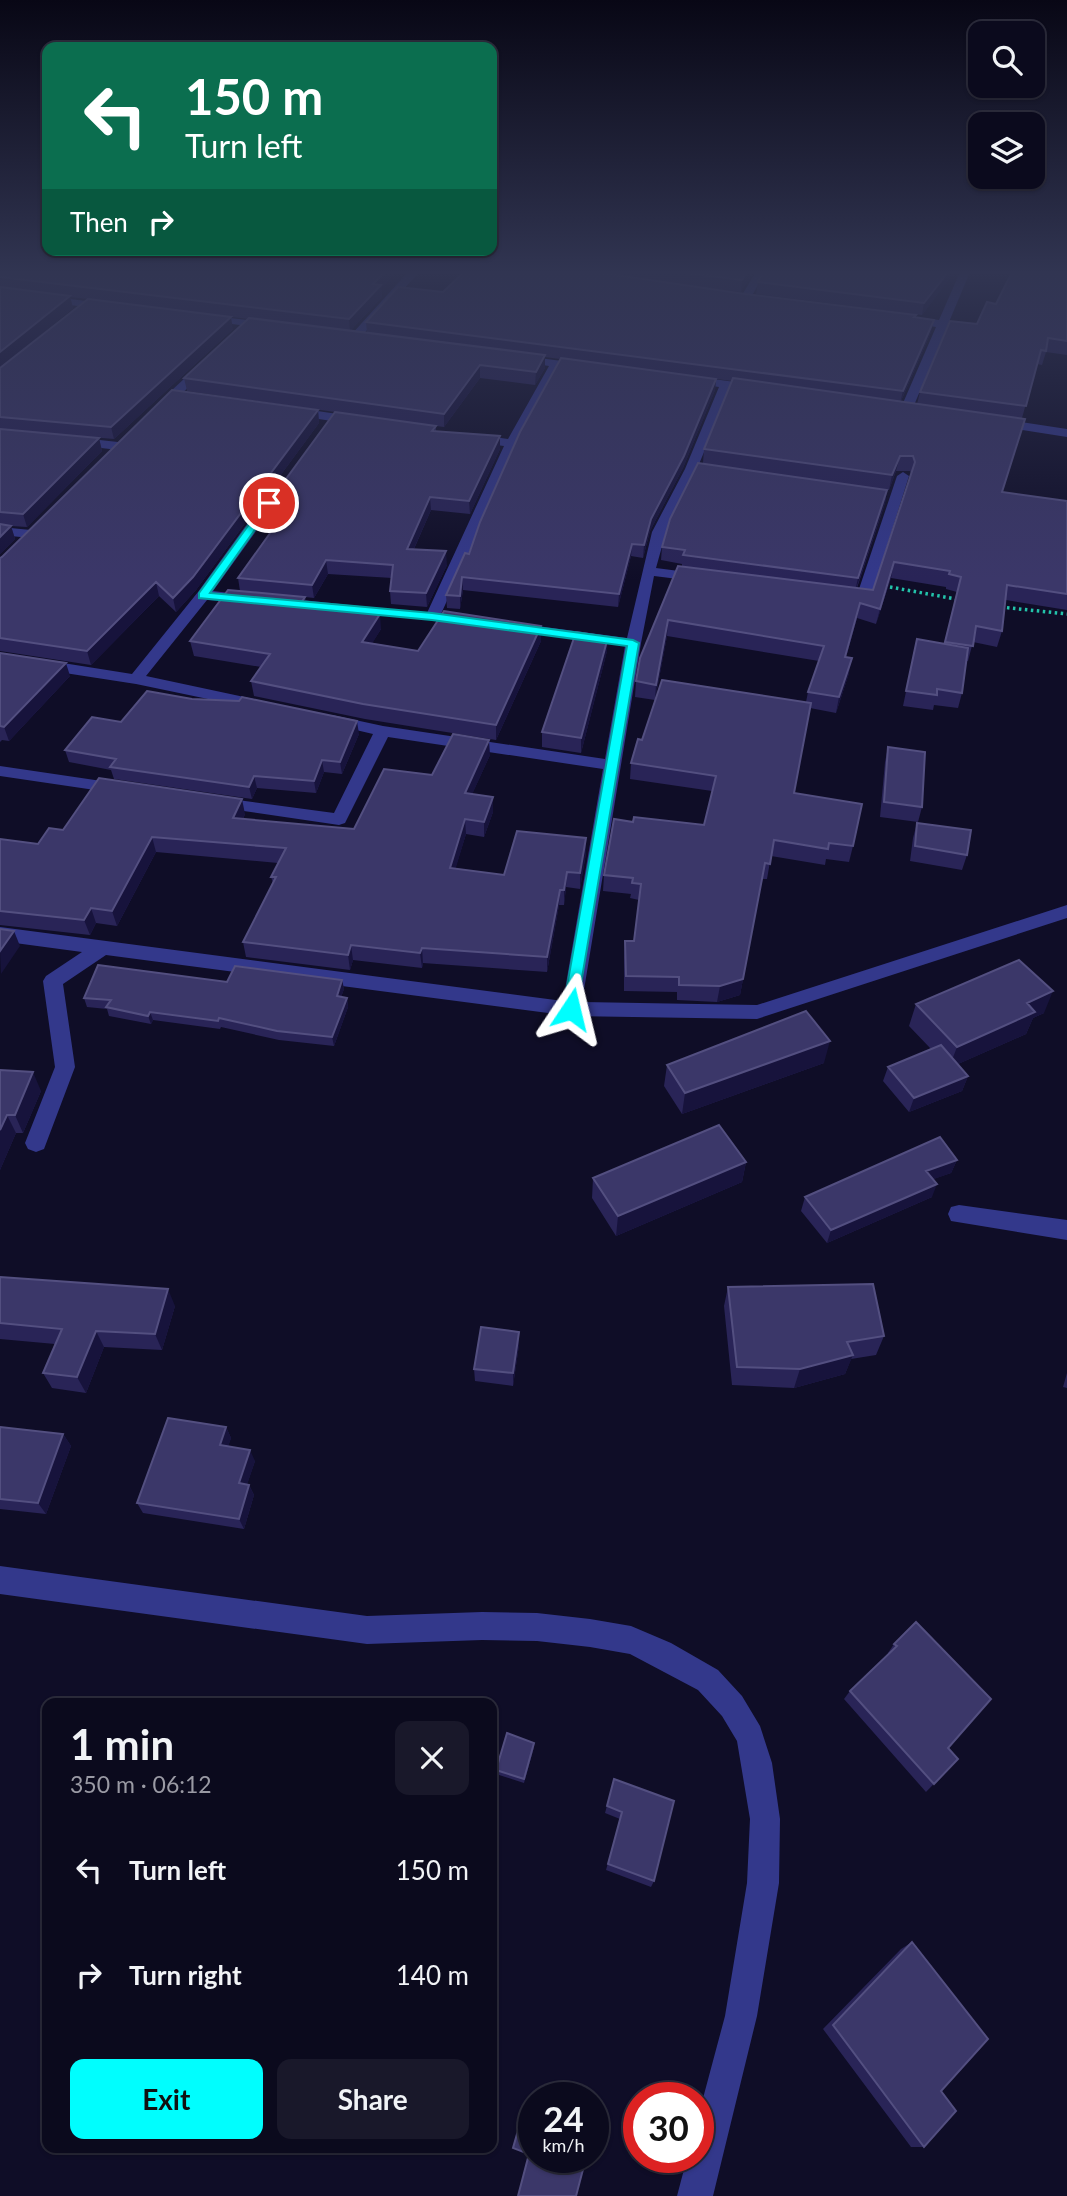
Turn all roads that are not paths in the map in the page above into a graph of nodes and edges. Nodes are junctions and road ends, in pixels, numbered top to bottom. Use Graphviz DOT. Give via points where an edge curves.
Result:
graph roads {
  1 [pos="200,374"];
  2 [pos="549,374"];
  3 [pos="923,374"];
  4 [pos="674,378"];
  5 [pos="726,385"];
  6 [pos="768,391"];
  7 [pos="892,408"];
  8 [pos="281,410"];
  9 [pos="906,410"];
  10 [pos="920,412"];
  11 [pos="146,421"];
  12 [pos="987,421"];
  13 [pos="373,424"];
  14 [pos="1067,433"];
  15 [pos="456,435"];
  16 [pos="52,439"];
  17 [pos="512,443"];
  18 [pos="118,446"];
  19 [pos="903,476"];
  20 [pos="285,482"];
  21 [pos="0,531"];
  22 [pos="16,550"];
  23 [pos="648,571"];
  24 [pos="715,580"];
  25 [pos="203,595"];
  26 [pos="836,596"];
  27 [pos="432,616"];
  28 [pos="633,643"];
  29 [pos="0,658"];
  30 [pos="136,679"];
  31 [pos="279,709"];
  32 [pos="318,717"];
  33 [pos="383,731"];
  34 [pos="614,765"];
  35 [pos="0,771"];
  36 [pos="135,791"];
  37 [pos="203,800"];
  38 [pos="1067,911"];
  39 [pos="0,934"];
  40 [pos="103,947"];
  41 [pos="571,1009"];
  42 [pos="36,1143"];
  43 [pos="959,1214"];
  44 [pos="1067,1230"];
  45 [pos="0,1580"];
  46 [pos="695,2196"];
  1 -- 11 [label="street" via="180,397"];
  2 -- 17 [label="street"];
  3 -- 9 [label="street"];
  4 -- 5 [label="street"];
  5 -- 6 [label="street"];
  5 -- 23 [label="street" via="697,470 659,532"];
  7 -- 9 [label="street"];
  8 -- 13 [label="street" via="328,423"];
  9 -- 10 [label="street"];
  12 -- 14 [label="street"];
  15 -- 17 [label="street"];
  16 -- 18 [label="street"];
  17 -- 27 [label="street"];
  19 -- 26 [label="street" via="888,497 863,600"];
  20 -- 25 [label="street"];
  21 -- 22 [label="street" via="36,529"];
  23 -- 24 [label="street"];
  23 -- 28 [label="street"];
  25 -- 27 [label="street"];
  25 -- 30 [label="street"];
  27 -- 28 [label="street"];
  28 -- 34 [label="street"];
  29 -- 30 [label="street"];
  30 -- 31 [label="street"];
  32 -- 33 [label="street"];
  33 -- 34 [label="street"];
  33 -- 37 [label="street" via="339,819"];
  34 -- 41 [label="street"];
  35 -- 36 [label="street"];
  38 -- 41 [label="street" via="757,1012"];
  39 -- 40 [label="street"];
  40 -- 41 [label="street"];
  40 -- 42 [label="street" via="53,981 65,1067"];
  43 -- 44 [label="street"];
  45 -- 46 [label="street" via="367,1630 482,1626 590,1633 631,1640 708,1681 732,1706 750,1736 765,1819 764,1870 741,2016"];
}
